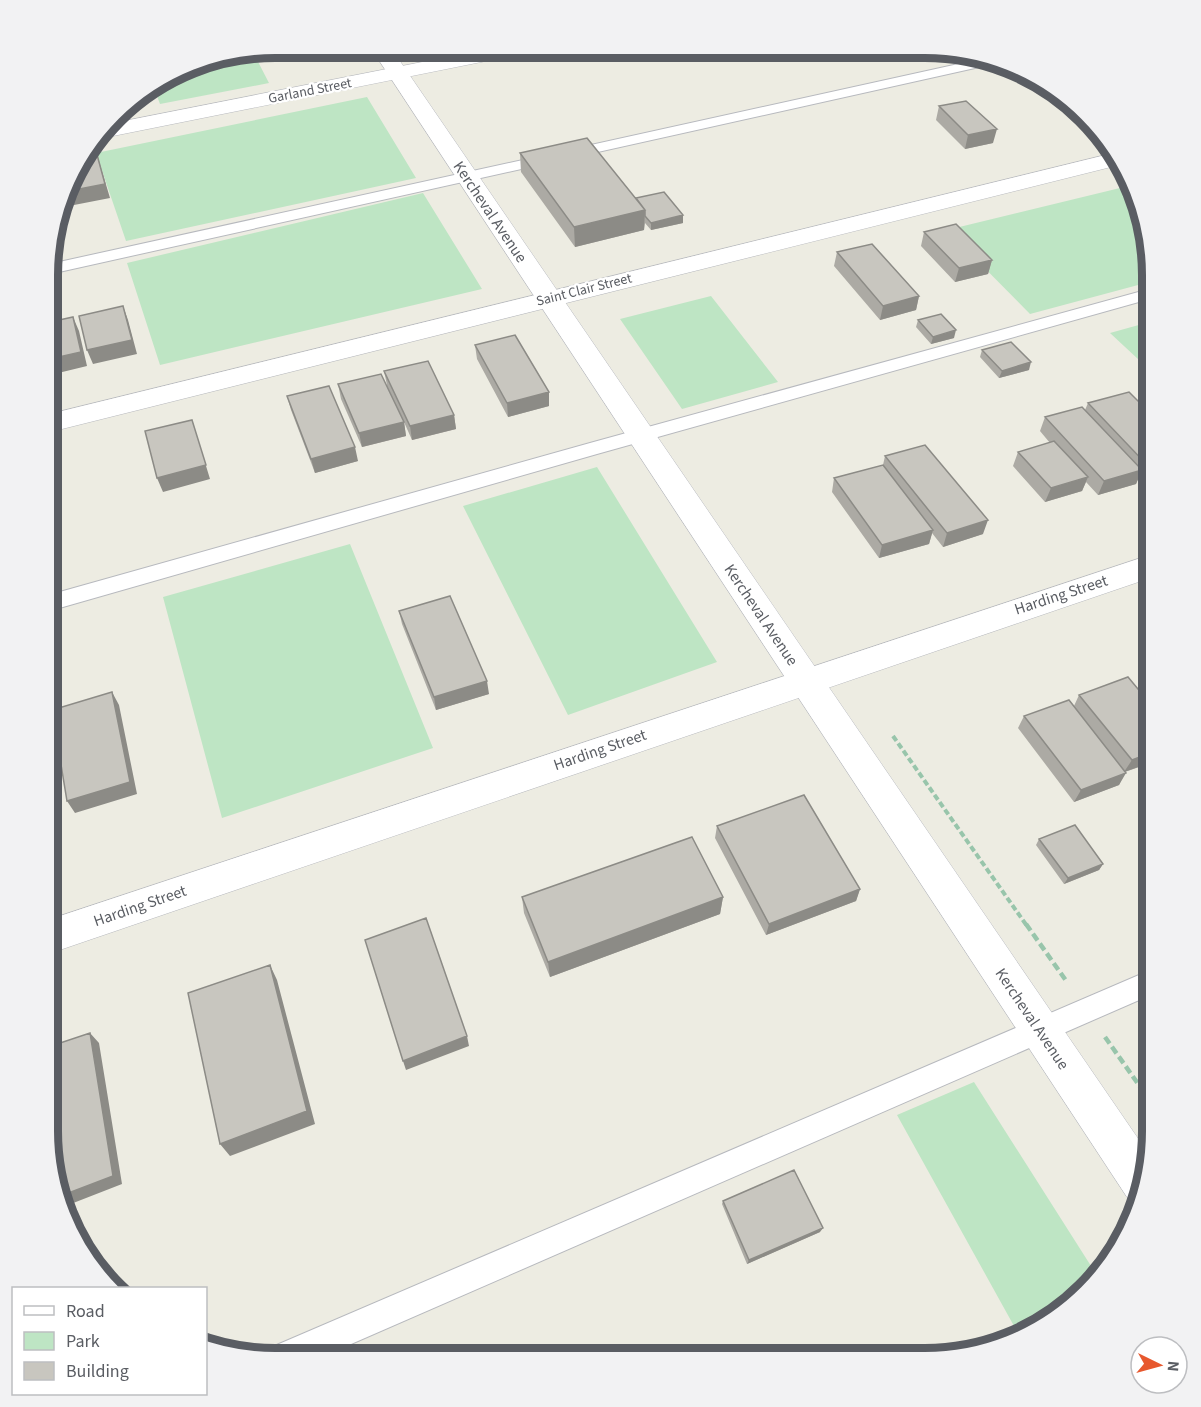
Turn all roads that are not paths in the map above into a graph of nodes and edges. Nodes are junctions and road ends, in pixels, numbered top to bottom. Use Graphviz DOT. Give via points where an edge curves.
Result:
graph roads {
  1 [pos="388,58"];
  2 [pos="474,58"];
  3 [pos="976,65"];
  4 [pos="399,74"];
  5 [pos="114,130"];
  6 [pos="1109,160"];
  7 [pos="466,175"];
  8 [pos="59,266"];
  9 [pos="1142,296"];
  10 [pos="548,298"];
  11 [pos="58,421"];
  12 [pos="640,435"];
  13 [pos="1142,569"];
  14 [pos="58,600"];
  15 [pos="805,681"];
  16 [pos="58,934"];
  17 [pos="1142,986"];
  18 [pos="1040,1030"];
  19 [pos="1138,1176"];
  20 [pos="308,1348"];
  1 -- 4 [label="street, Kercheval Avenue"];
  2 -- 4 [label="street, Garland Street"];
  3 -- 7 [label="lane"];
  4 -- 5 [label="street, Garland Street"];
  4 -- 7 [label="street, Kercheval Avenue"];
  6 -- 10 [label="street, Saint Clair Street"];
  7 -- 8 [label="lane"];
  7 -- 10 [label="street, Kercheval Avenue"];
  9 -- 12 [label="lane"];
  10 -- 11 [label="street, Saint Clair Street"];
  10 -- 12 [label="street, Kercheval Avenue"];
  12 -- 14 [label="lane"];
  12 -- 15 [label="street, Kercheval Avenue"];
  13 -- 15 [label="street, Harding Street"];
  15 -- 16 [label="street, Harding Street"];
  15 -- 18 [label="street, Kercheval Avenue"];
  17 -- 18 [label="lane"];
  18 -- 19 [label="street, Kercheval Avenue"];
  18 -- 20 [label="lane"];
}
